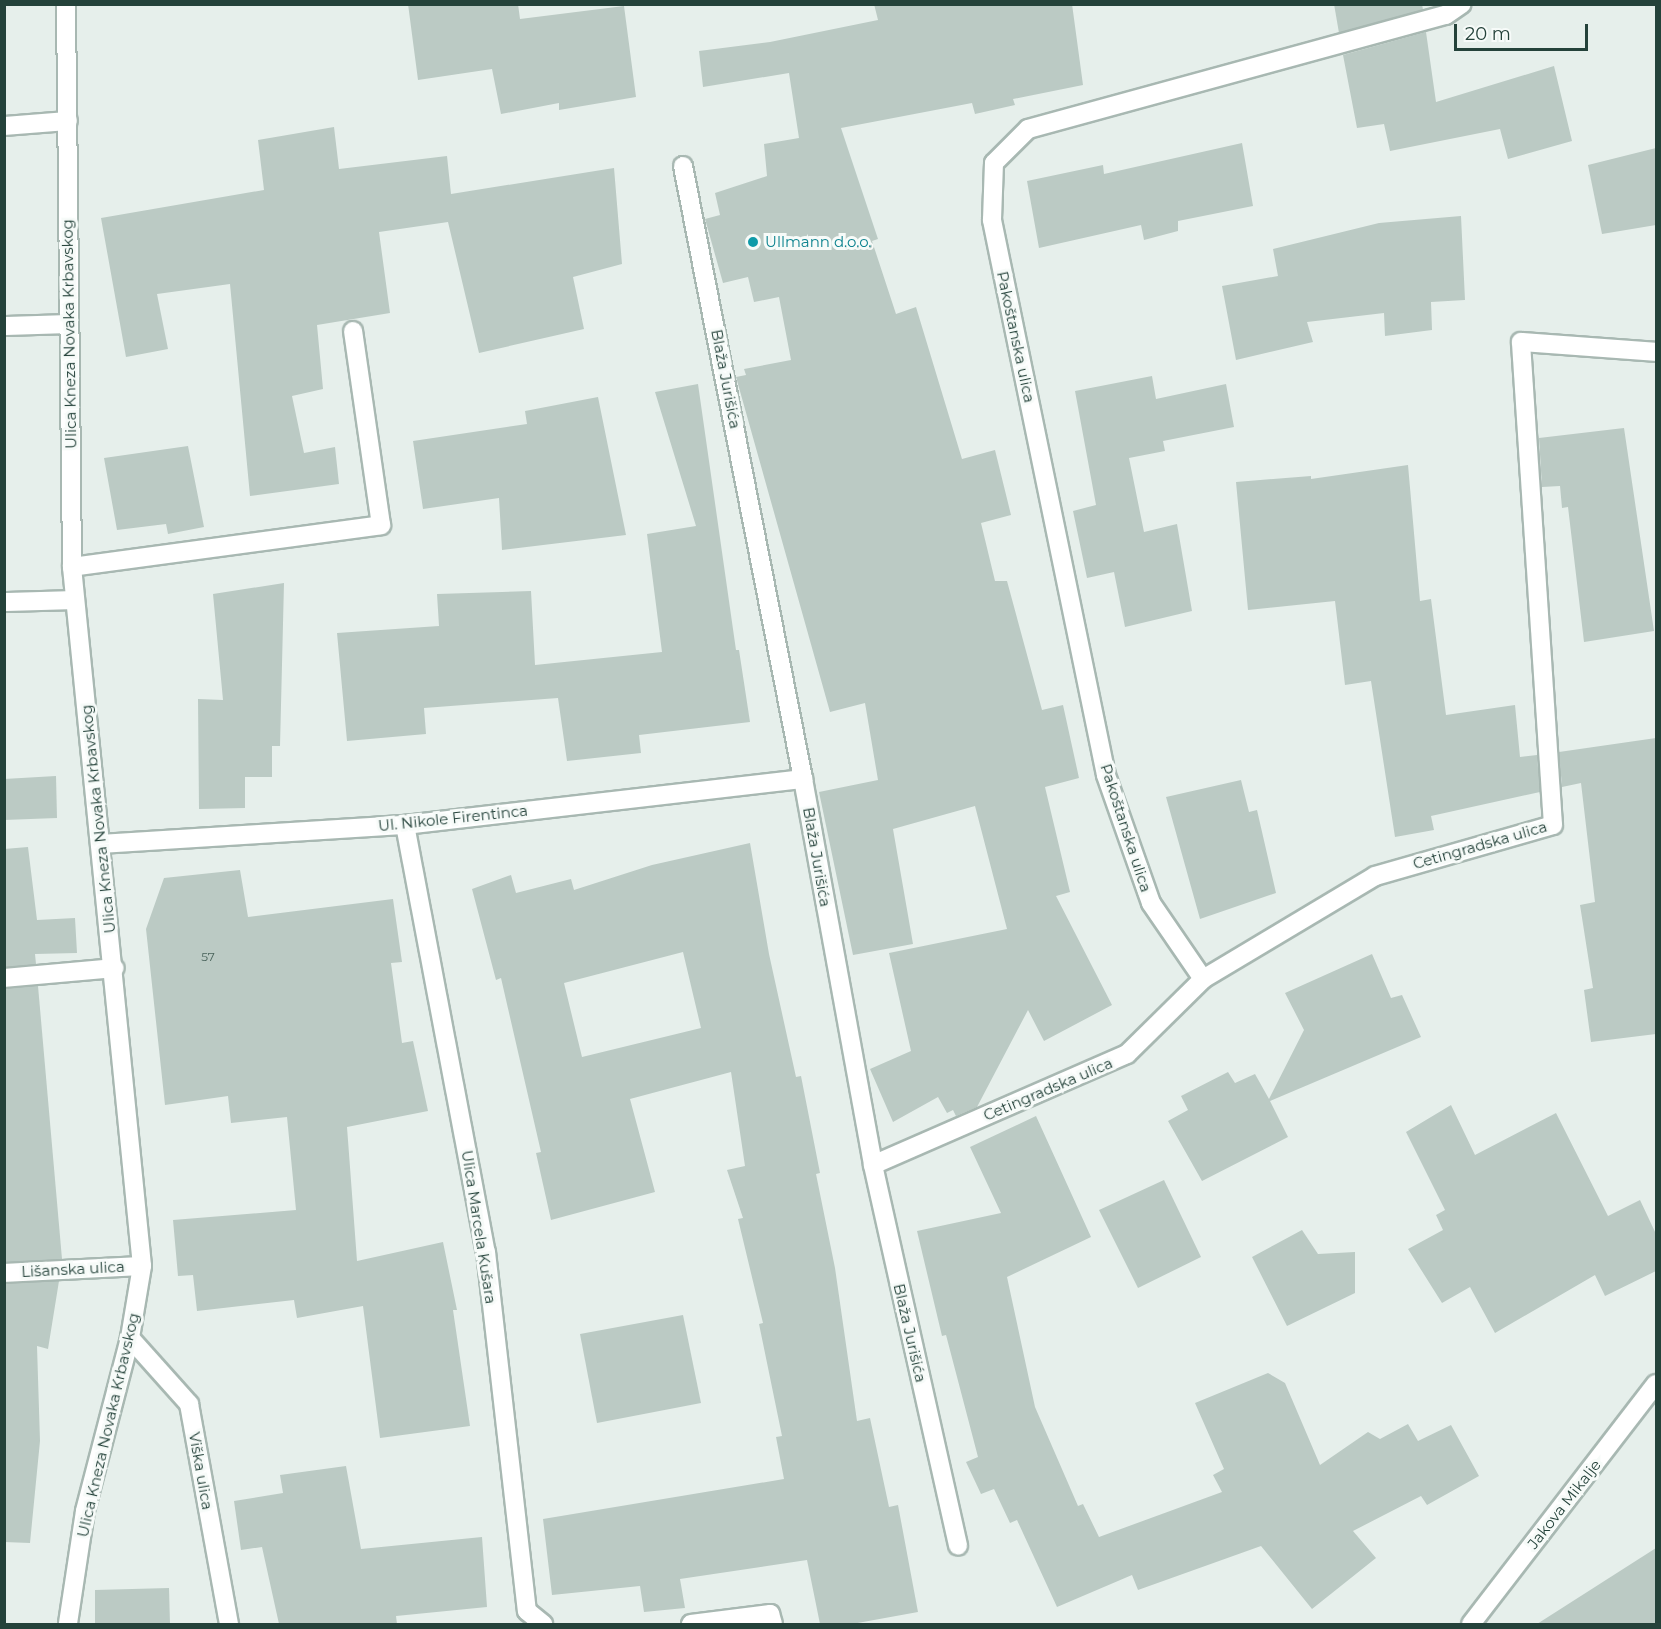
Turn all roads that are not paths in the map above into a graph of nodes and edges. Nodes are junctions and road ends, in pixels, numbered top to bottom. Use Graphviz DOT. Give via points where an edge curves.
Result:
graph roads {
  1 [pos="66,4"];
  2 [pos="1462,4"];
  3 [pos="68,121"];
  4 [pos="4,126"];
  5 [pos="683,166"];
  6 [pos="68,324"];
  7 [pos="4,326"];
  8 [pos="353,331"];
  9 [pos="1656,352"];
  10 [pos="72,567"];
  11 [pos="75,600"];
  12 [pos="4,602"];
  13 [pos="803,779"];
  14 [pos="405,825"];
  15 [pos="101,844"];
  16 [pos="115,968"];
  17 [pos="4,978"];
  18 [pos="1203,980"];
  19 [pos="873,1165"];
  20 [pos="142,1266"];
  21 [pos="4,1272"];
  22 [pos="130,1338"];
  23 [pos="1656,1384"];
  24 [pos="958,1546"];
  25 [pos="68,1624"];
  26 [pos="229,1624"];
  27 [pos="543,1624"];
  28 [pos="691,1624"];
  29 [pos="773,1624"];
  30 [pos="1471,1624"];
  1 -- 3 [label="street, Ulica Kneza Novaka Krbavskog"];
  2 -- 18 [label="street, Pakoštanska ulica" via="1446,15 1028,129 994,163 992,220 1106,775 1151,903"];
  3 -- 4 [label="street"];
  3 -- 6 [label="street, Ulica Kneza Novaka Krbavskog"];
  5 -- 13 [label="street, Blaža Jurišića"];
  6 -- 7 [label="street"];
  6 -- 10 [label="street, Ulica Kneza Novaka Krbavskog"];
  8 -- 10 [label="street" via="381,525"];
  9 -- 18 [label="street, Cetingradska ulica" via="1521,342 1553,825 1375,876"];
  10 -- 11 [label="street, Ulica Kneza Novaka Krbavskog"];
  11 -- 12 [label="street"];
  11 -- 15 [label="street, Ulica Kneza Novaka Krbavskog"];
  13 -- 14 [label="street, Ul. Nikole Firentinca"];
  13 -- 19 [label="street, Blaža Jurišića"];
  14 -- 15 [label="street, Ul. Nikole Firentinca"];
  14 -- 27 [label="street, Ulica Marcela Kušara" via="486,1252 527,1611"];
  15 -- 16 [label="street, Ulica Kneza Novaka Krbavskog"];
  16 -- 17 [label="street"];
  16 -- 20 [label="street, Ulica Kneza Novaka Krbavskog"];
  18 -- 19 [label="street, Cetingradska ulica" via="1128,1054"];
  19 -- 24 [label="street, Blaža Jurišića"];
  20 -- 21 [label="street, Lišanska ulica"];
  20 -- 22 [label="street, Ulica Kneza Novaka Krbavskog"];
  22 -- 25 [label="street, Ulica Kneza Novaka Krbavskog" via="86,1511"];
  22 -- 26 [label="street, Viška ulica" via="189,1404"];
  23 -- 30 [label="street, Jakova Mikalje"];
  28 -- 29 [label="street" via="770,1614"];
}
